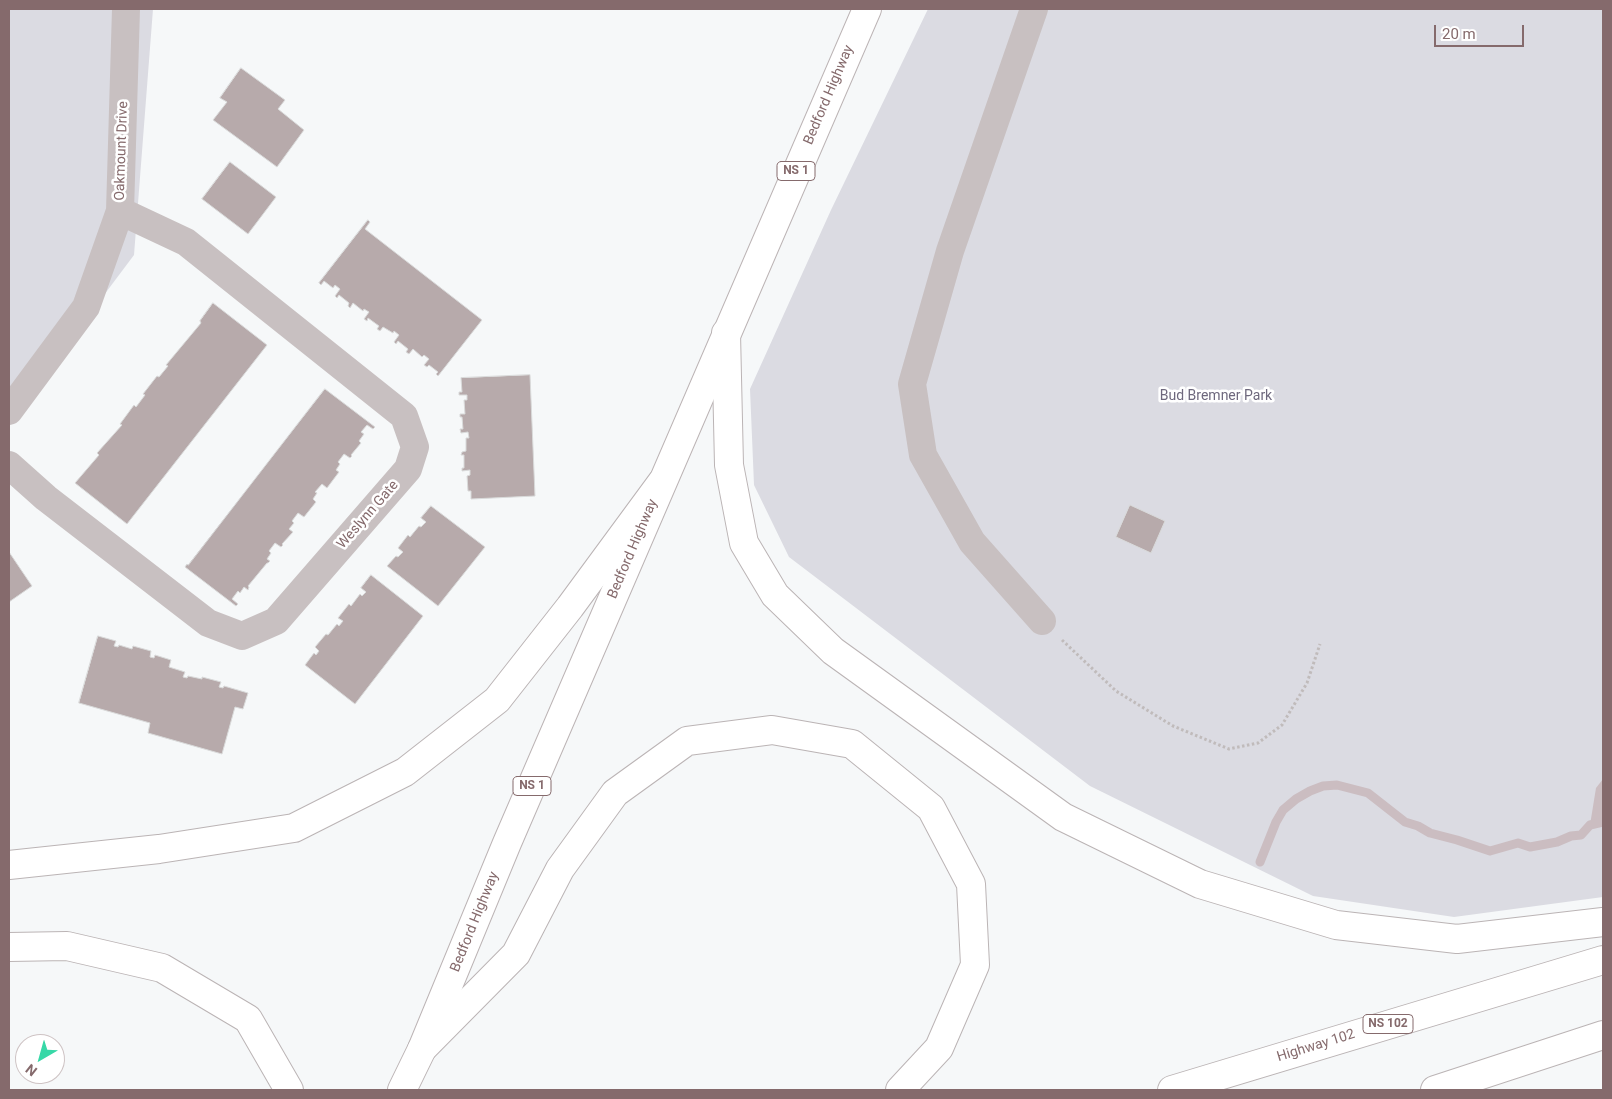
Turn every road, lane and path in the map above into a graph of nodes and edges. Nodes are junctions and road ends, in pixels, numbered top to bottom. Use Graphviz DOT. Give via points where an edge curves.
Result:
graph roads {
  1 [pos="126,9"];
  2 [pos="867,9"];
  3 [pos="1034,9"];
  4 [pos="120,210"];
  5 [pos="726,333"];
  6 [pos="9,411"];
  7 [pos="9,464"];
  8 [pos="662,482"];
  9 [pos="1042,621"];
  10 [pos="1320,644"];
  11 [pos="9,866"];
  12 [pos="1603,922"];
  13 [pos="9,947"];
  14 [pos="1603,960"];
  15 [pos="1603,1035"];
  16 [pos="422,1049"];
  17 [pos="289,1090"];
  18 [pos="402,1090"];
  19 [pos="900,1090"];
  20 [pos="1172,1090"];
  21 [pos="1435,1090"];
  1 -- 4 [label="street, Oakmount Drive"];
  2 -- 5 [label="main road, Bedford Highway / NS 1"];
  3 -- 9 [label="street" via="950,251 912,384 923,455 972,542"];
  4 -- 6 [label="street, Oakmount Drive" via="86,307"];
  4 -- 7 [label="street, Weslynn Gate" via="186,242 404,416 415,447 408,469 276,621 242,636 208,623 46,498"];
  5 -- 8 [label="main road, Bedford Highway / NS 1"];
  5 -- 12 [label="main road" via="729,465 744,542 775,595 833,651 1063,817 1200,884 1336,925 1457,939"];
  8 -- 11 [label="main road" via="497,700 405,772 294,828 159,849"];
  8 -- 16 [label="main road, Bedford Highway / NS 1"];
  9 -- 10 [label="path" via="1116,691 1173,726 1229,749 1258,742 1282,725 1307,683"];
  13 -- 17 [label="main road" via="67,946 162,968 248,1019"];
  14 -- 20 [label="main road, Highway 102 / NS 102"];
  15 -- 21 [label="main road"];
  16 -- 18 [label="main road, Bedford Highway / NS 1"];
  16 -- 19 [label="main road" via="516,954 560,869 615,793 687,741 772,730 852,744 931,808 971,884 974,965 939,1048"];
}
